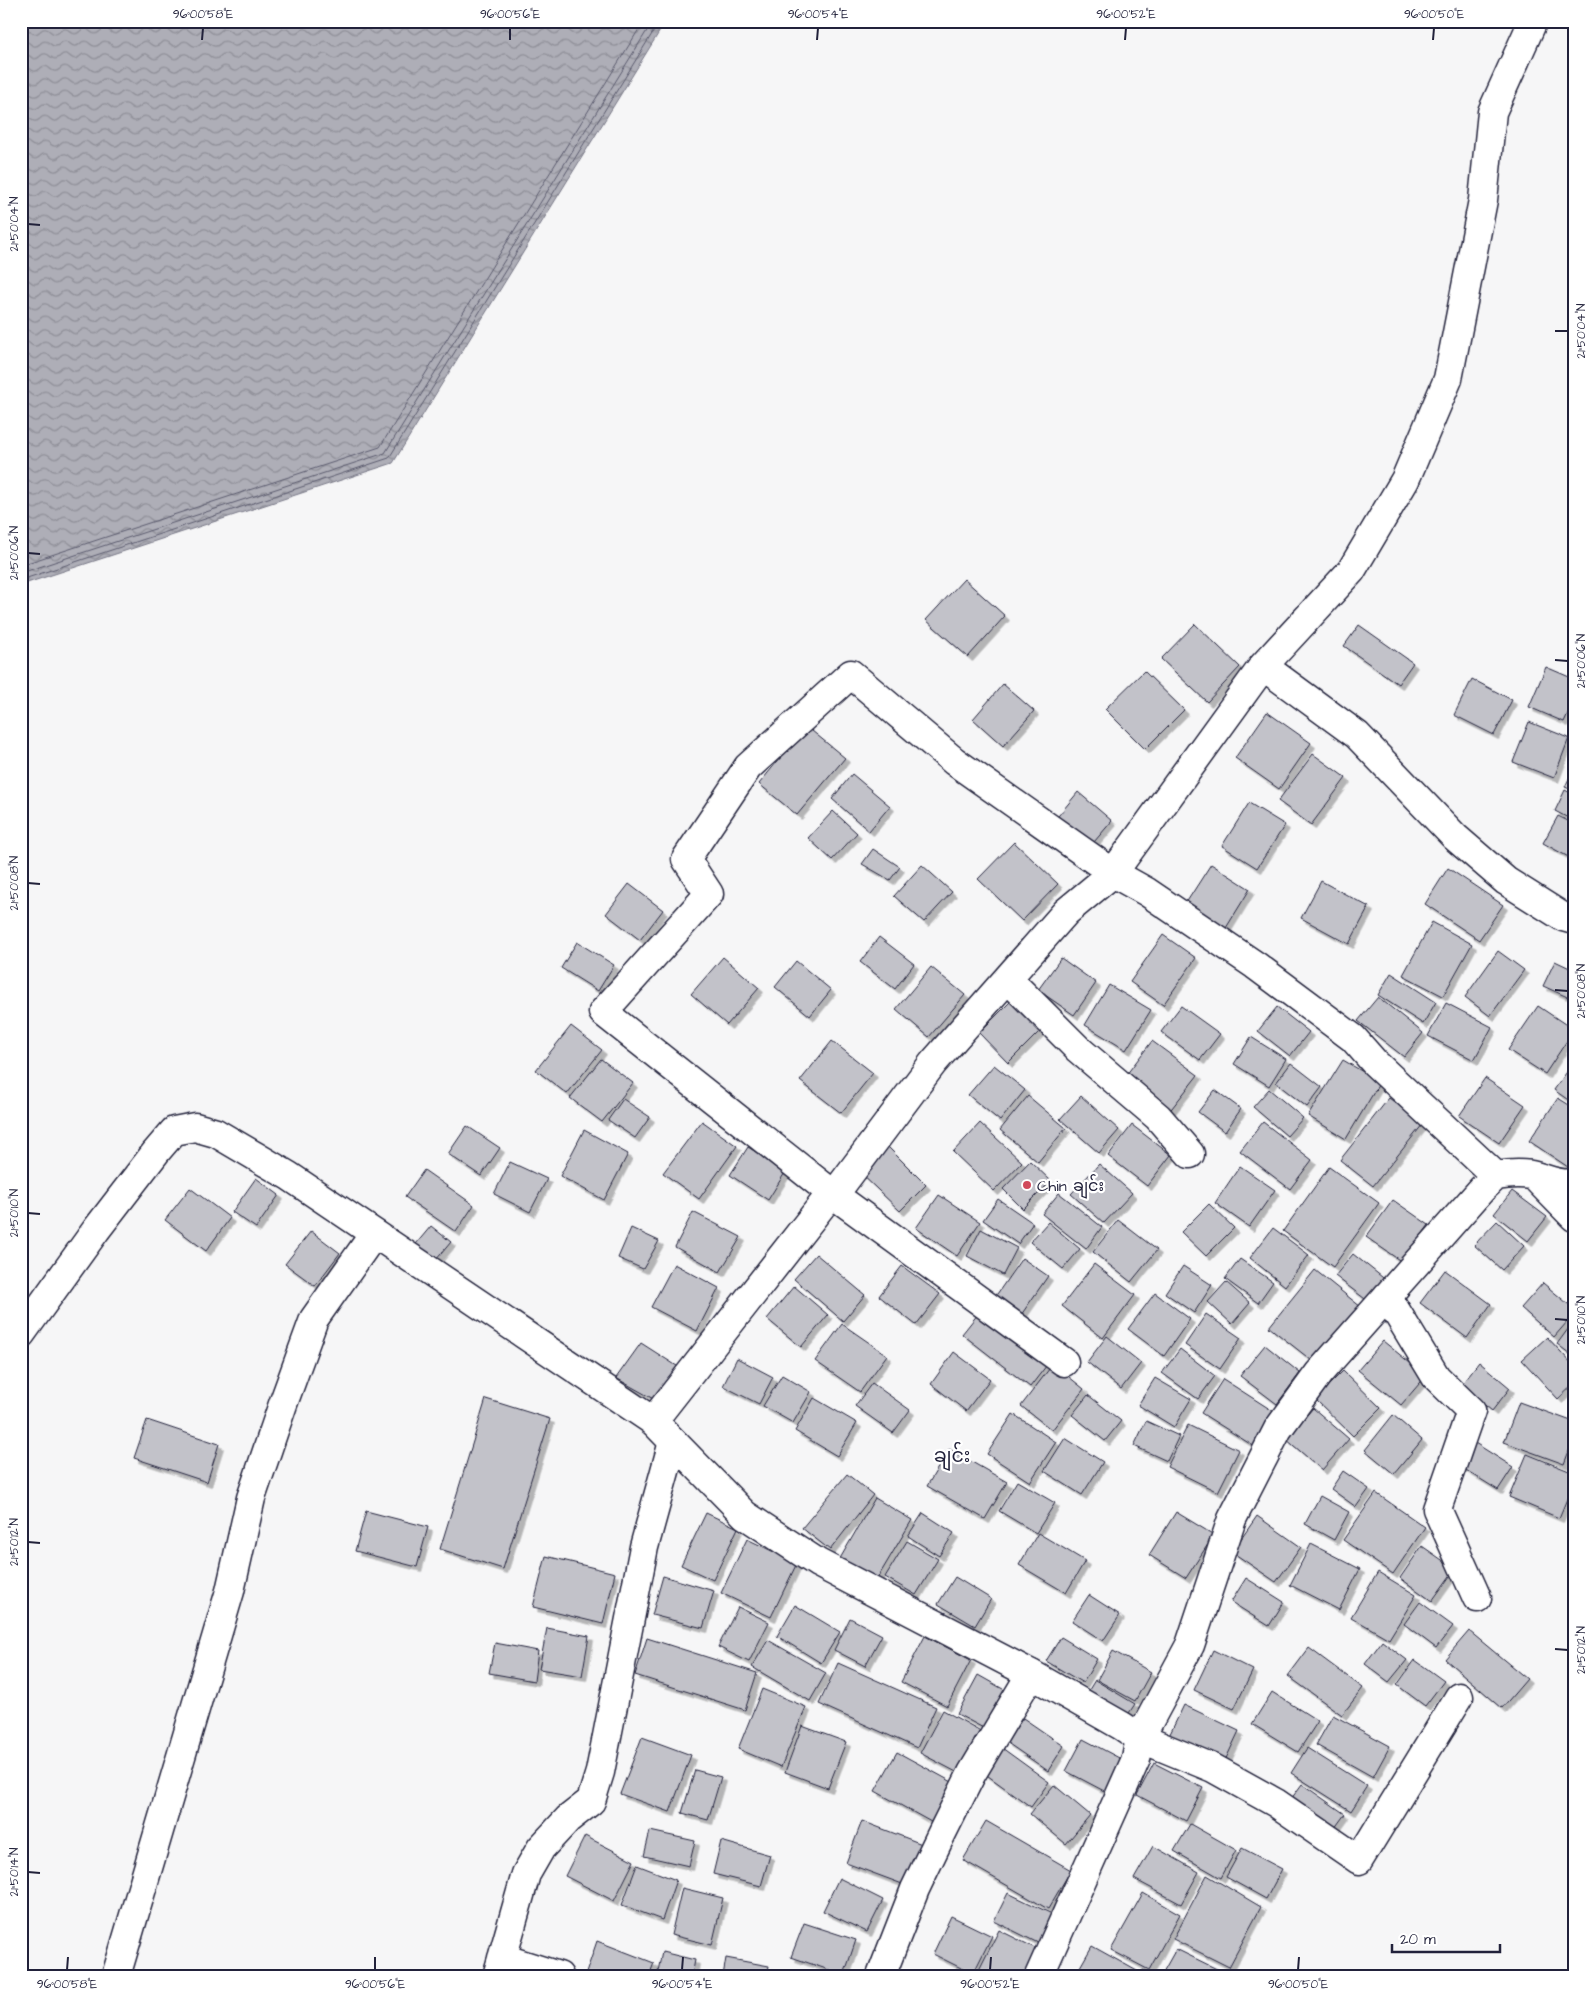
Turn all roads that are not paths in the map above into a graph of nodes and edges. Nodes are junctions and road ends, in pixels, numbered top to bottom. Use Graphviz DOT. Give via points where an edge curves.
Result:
graph roads {
  1 [pos="1533,21"];
  2 [pos="1263,666"];
  3 [pos="1113,873"];
  4 [pos="1574,920"];
  5 [pos="1008,979"];
  6 [pos="1190,1154"];
  7 [pos="1496,1176"];
  8 [pos="1533,1176"];
  9 [pos="1574,1183"];
  10 [pos="834,1195"];
  11 [pos="1574,1217"];
  12 [pos="374,1234"];
  13 [pos="1386,1296"];
  14 [pos="21,1334"];
  15 [pos="1064,1362"];
  16 [pos="653,1421"];
  17 [pos="673,1442"];
  18 [pos="1477,1598"];
  19 [pos="1031,1674"];
  20 [pos="1459,1697"];
  21 [pos="1140,1738"];
  22 [pos="500,1967"];
  23 [pos="116,1976"];
  24 [pos="559,1976"];
  25 [pos="881,1976"];
  26 [pos="1039,1976"];
  1 -- 2 [label="street" via="1492,112 1483,200 1448,379 1405,480 1351,571"];
  2 -- 3 [label="street"];
  2 -- 4 [label="street" via="1356,735 1455,836 1506,881 1563,917"];
  3 -- 5 [label="street" via="1066,912"];
  3 -- 7 [label="street" via="1147,892 1255,965 1346,1032"];
  3 -- 10 [label="street" via="954,761 851,674 748,767 686,859 709,894 603,1012"];
  5 -- 6 [label="street" via="1078,1049 1158,1117"];
  5 -- 10 [label="street" via="932,1063"];
  7 -- 8 [label="street" via="1516,1173"];
  7 -- 13 [label="street"];
  8 -- 9 [label="street" via="1565,1185"];
  8 -- 11 [label="street"];
  10 -- 15 [label="street"];
  10 -- 16 [label="street"];
  12 -- 14 [label="street" via="289,1176 216,1133 195,1127 174,1132 102,1222"];
  12 -- 16 [label="street"];
  12 -- 23 [label="street" via="314,1319 283,1404 251,1498 230,1591"];
  13 -- 18 [label="street" via="1436,1377 1471,1412 1437,1509"];
  13 -- 21 [label="street" via="1319,1373 1278,1429 1232,1519 1190,1645"];
  16 -- 17 [label="street"];
  17 -- 19 [label="street" via="745,1515 818,1563"];
  17 -- 22 [label="street" via="644,1546 600,1772 591,1802 568,1819 541,1848 526,1874"];
  19 -- 21 [label="street"];
  19 -- 25 [label="street" via="972,1773 942,1832 915,1889"];
  20 -- 21 [label="street" via="1359,1860 1276,1803 1213,1768"];
  21 -- 26 [label="street" via="1136,1759"];
  22 -- 24 [label="street"];
}
